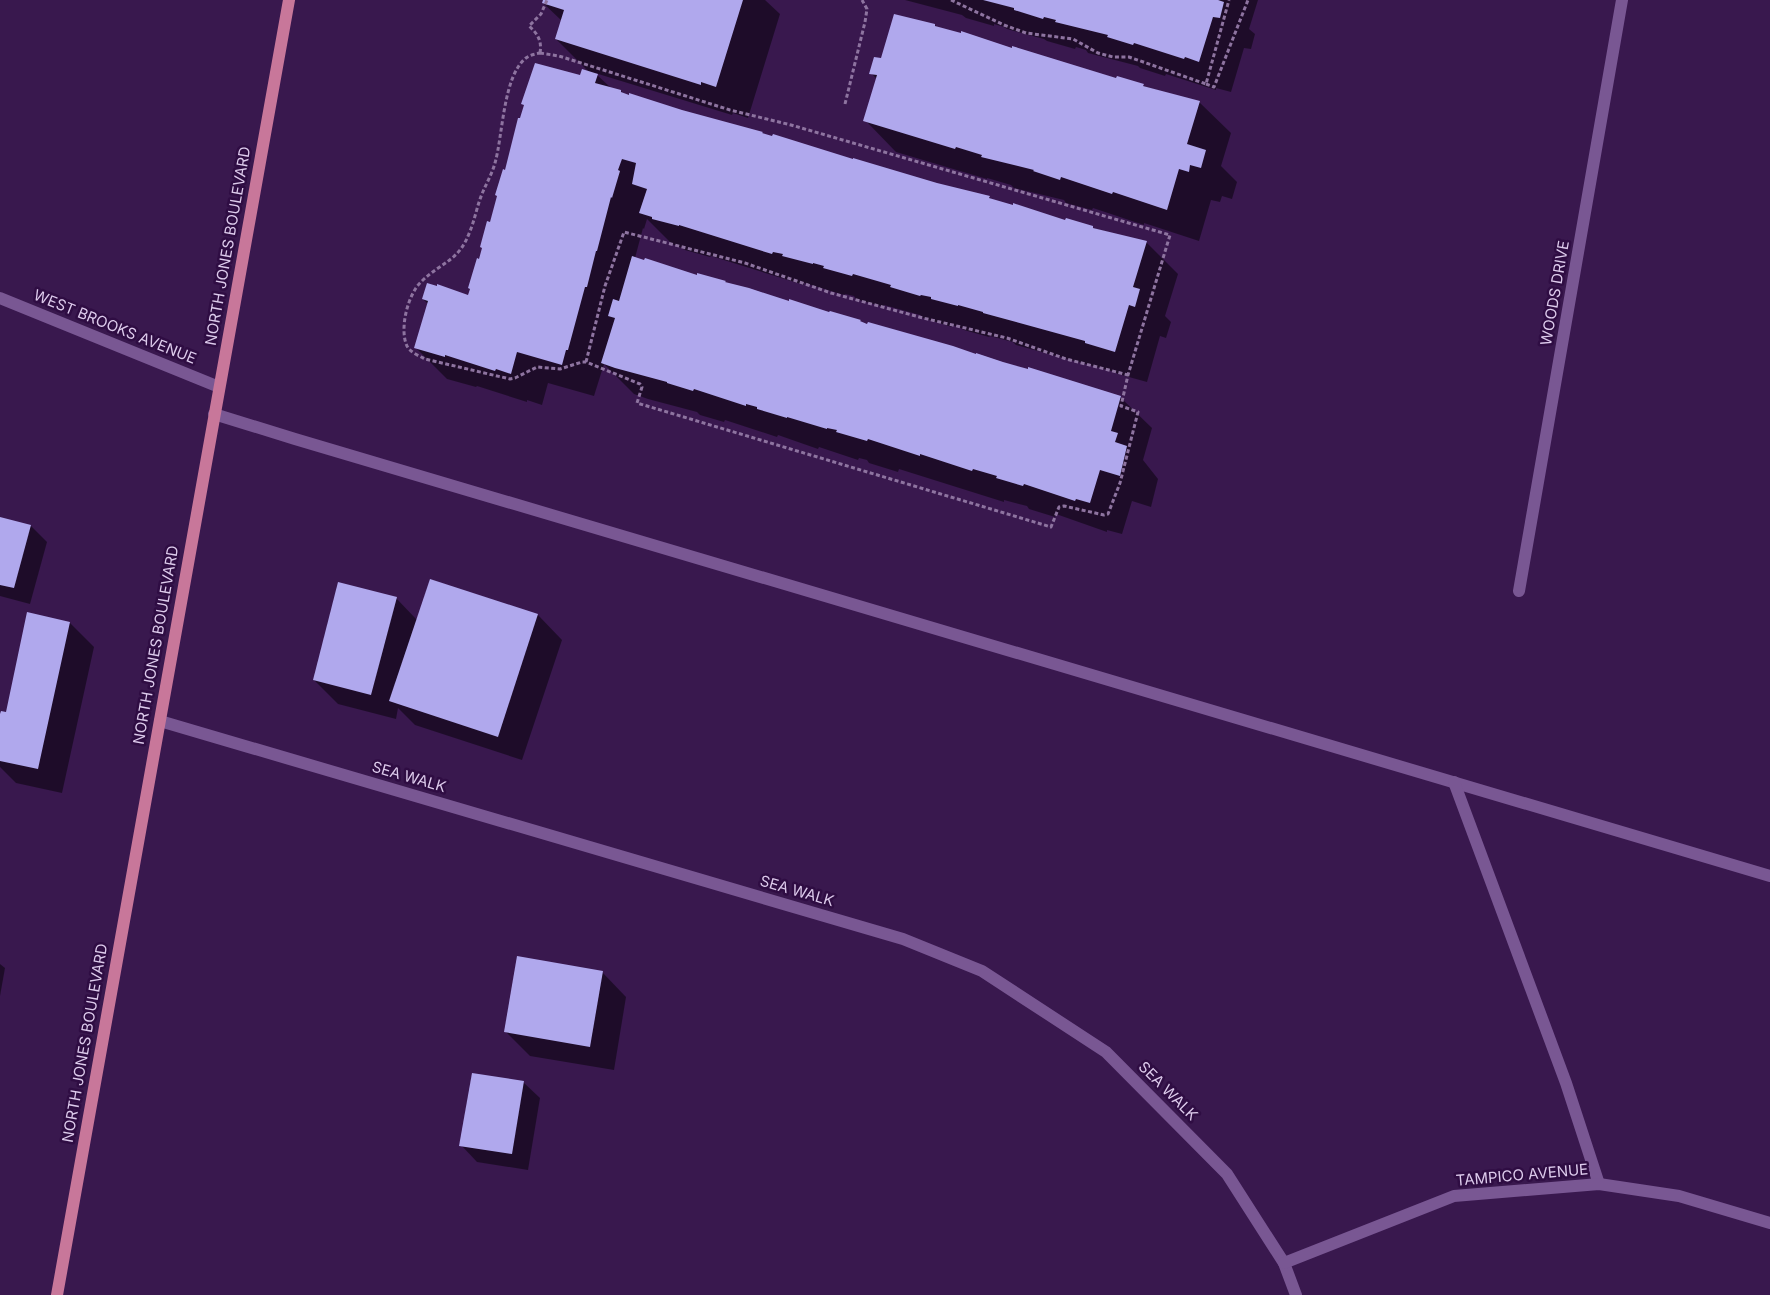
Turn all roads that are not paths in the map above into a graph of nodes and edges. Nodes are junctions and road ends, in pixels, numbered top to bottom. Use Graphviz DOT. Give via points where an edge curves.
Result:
graph roads {
  1 [pos="289,0"];
  2 [pos="1622,0"];
  3 [pos="0,298"];
  4 [pos="218,387"];
  5 [pos="214,414"];
  6 [pos="1519,591"];
  7 [pos="160,720"];
  8 [pos="1454,782"];
  9 [pos="1770,876"];
  10 [pos="1599,1184"];
  11 [pos="1770,1223"];
  12 [pos="1284,1263"];
  13 [pos="57,1295"];
  14 [pos="1296,1295"];
  1 -- 4 [label="main road, NORTH JONES BOULEVARD"];
  2 -- 6 [label="street, WOODS DRIVE"];
  3 -- 4 [label="street, WEST BROOKS AVENUE"];
  4 -- 5 [label="main road, NORTH JONES BOULEVARD"];
  5 -- 7 [label="main road, NORTH JONES BOULEVARD"];
  5 -- 8 [label="street"];
  7 -- 12 [label="street, SEA WALK" via="894,937 982,972 1106,1052 1227,1174"];
  7 -- 13 [label="main road, NORTH JONES BOULEVARD"];
  8 -- 9 [label="street"];
  8 -- 10 [label="street" via="1566,1083"];
  10 -- 11 [label="street, TAMPICO AVENUE" via="1679,1196"];
  10 -- 12 [label="street, TAMPICO AVENUE" via="1454,1196"];
  12 -- 14 [label="street, SEA WALK"];
}
